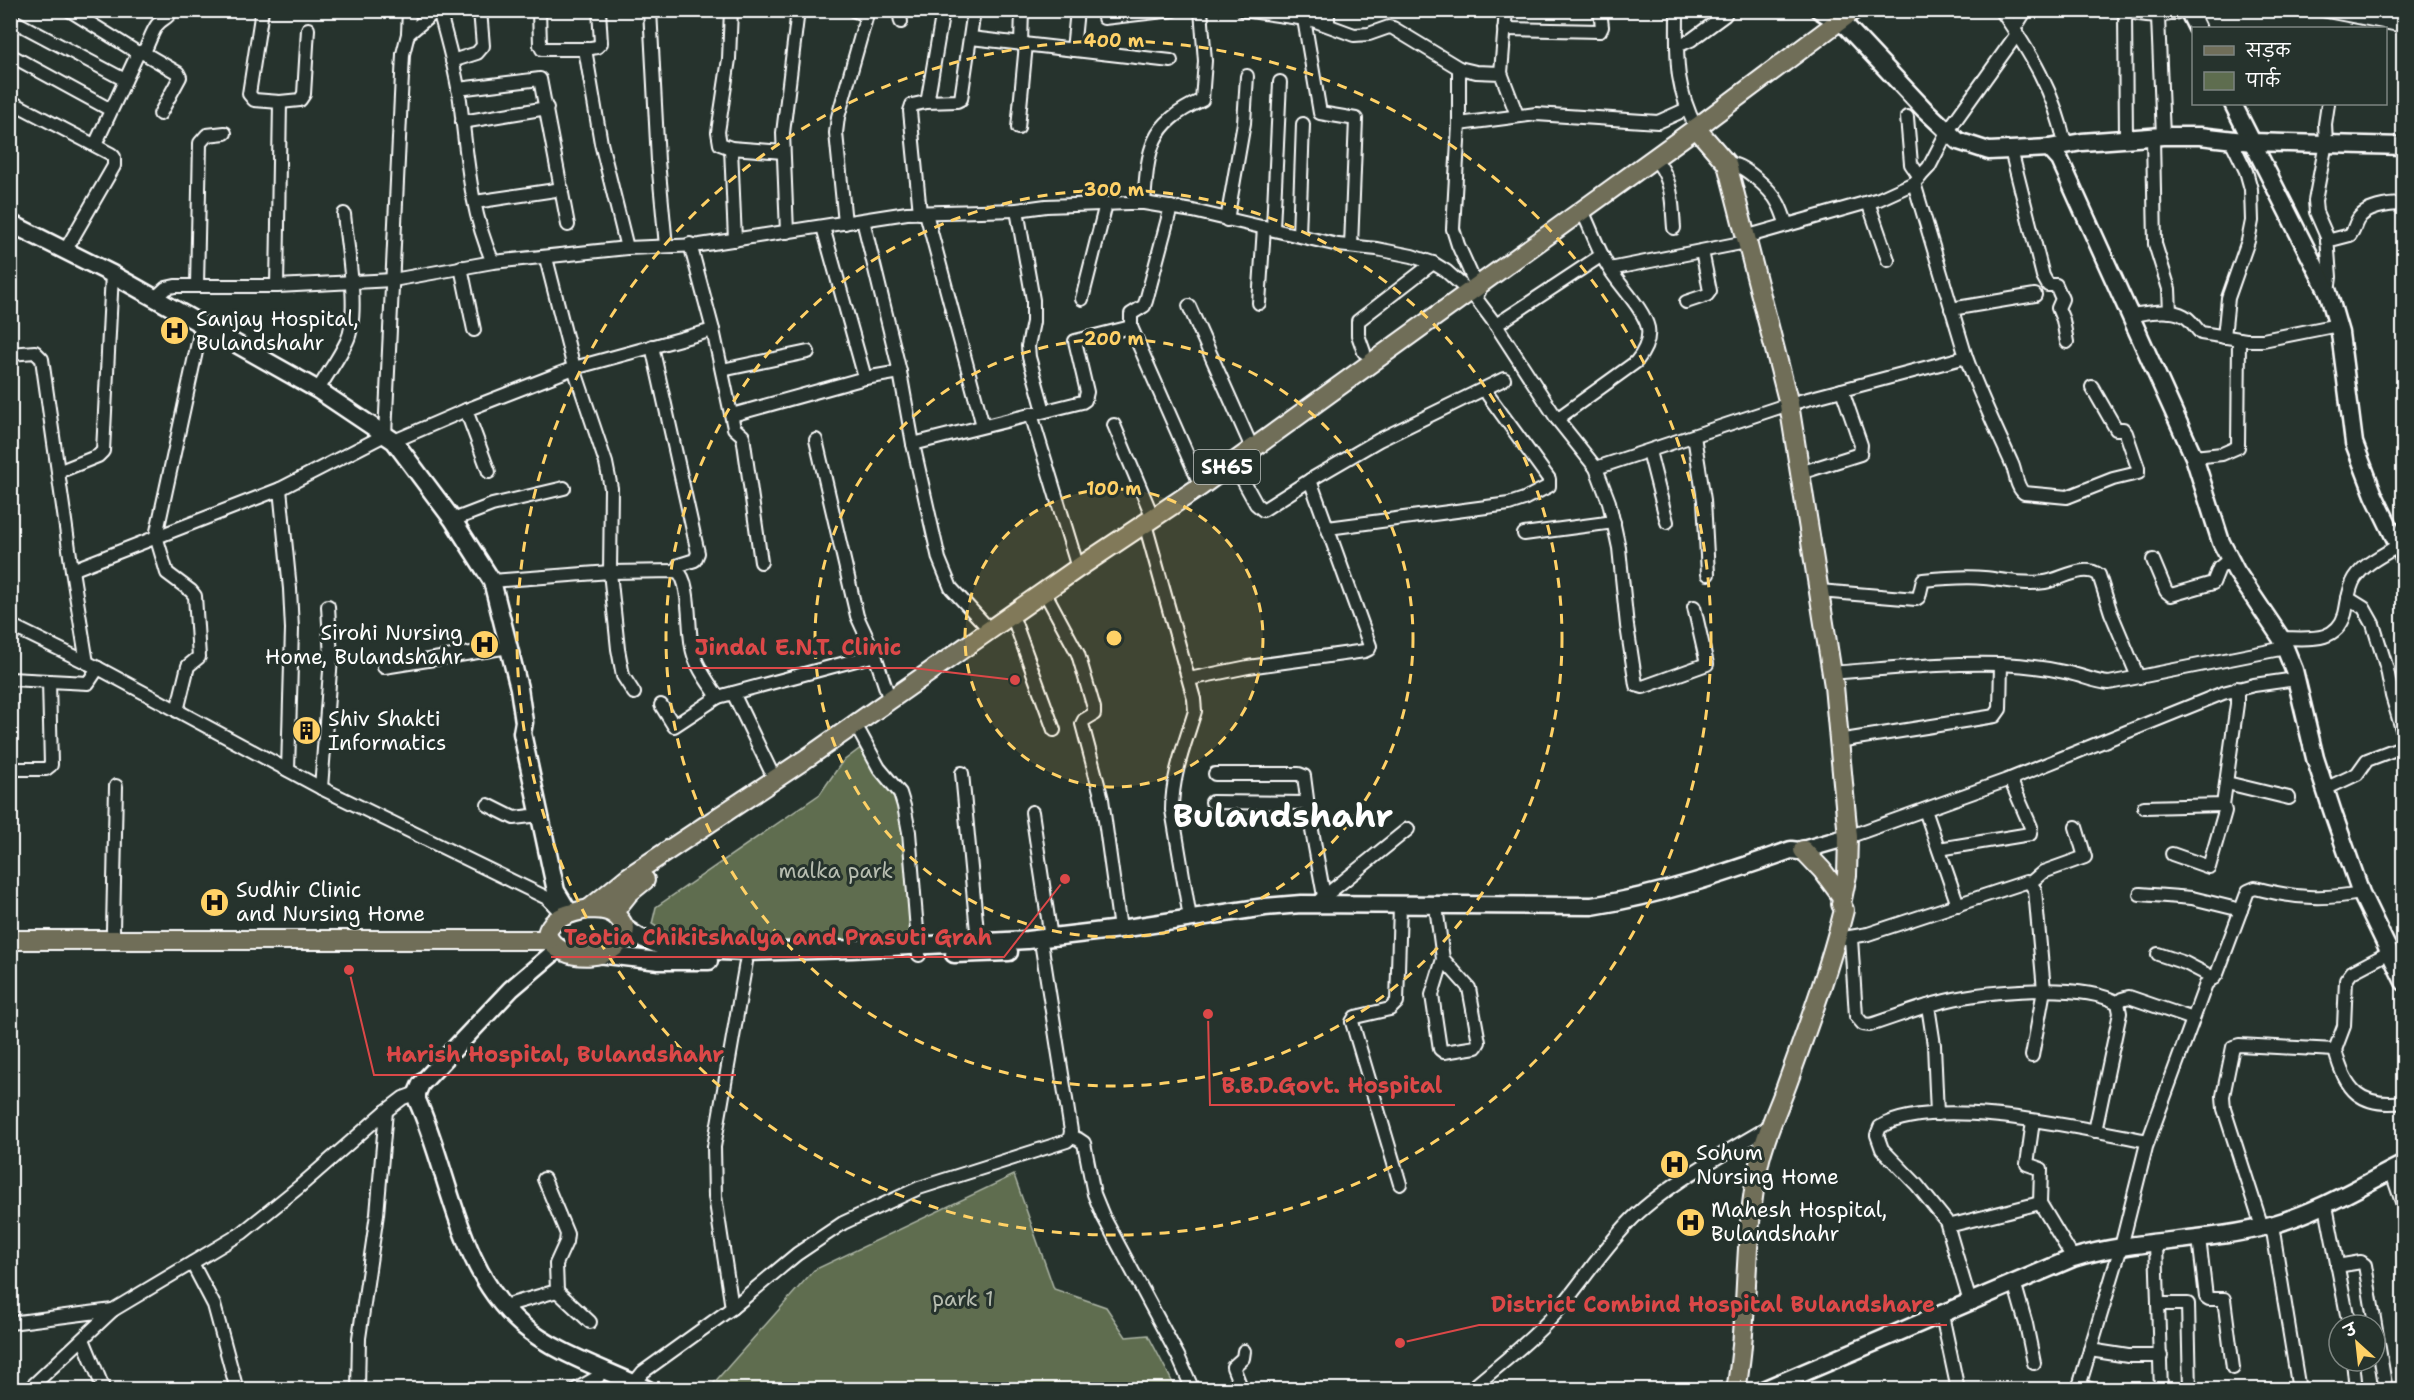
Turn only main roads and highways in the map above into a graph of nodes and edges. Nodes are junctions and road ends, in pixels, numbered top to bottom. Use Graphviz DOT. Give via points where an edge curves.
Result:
graph roads {
  1 [pos="1869,10"];
  2 [pos="1846,19"];
  3 [pos="1698,130"];
  4 [pos="1475,292"];
  5 [pos="1235,466"];
  6 [pos="1150,525"];
  7 [pos="1801,851"];
  8 [pos="1842,900"];
  9 [pos="614,912"];
  10 [pos="575,913"];
  11 [pos="10,929"];
  12 [pos="10,940"];
  13 [pos="551,940"];
  14 [pos="1764,1130"];
  15 [pos="1727,1389"];
  16 [pos="1736,1389"];
  1 -- 2 [label="main road, SH65"];
  2 -- 3 [label="main road, SH65"];
  3 -- 4 [label="main road, SH65"];
  3 -- 4 [label="main road, SH65" via="1659,164"];
  3 -- 8 [label="main road" via="1727,164 1789,404 1832,673 1848,837"];
  4 -- 5 [label="main road, SH65"];
  4 -- 5 [label="main road, SH65" via="1252,448"];
  5 -- 6 [label="main road, SH65"];
  5 -- 6 [label="main road, SH65"];
  6 -- 9 [label="main road, SH65" via="860,733 652,875 629,893"];
  6 -- 10 [label="main road, SH65" via="1078,568 775,780"];
  7 -- 8 [label="main road" via="1822,870"];
  8 -- 14 [label="main road" via="1835,907 1829,937"];
  8 -- 14 [label="main road" via="1844,938 1785,1090"];
  9 -- 10 [label="main road" via="604,909"];
  9 -- 13 [label="main road" via="625,928 621,940 606,951 576,955"];
  10 -- 13 [label="main road, SH65" via="557,920"];
  11 -- 13 [label="main road"];
  12 -- 13 [label="main road"];
  14 -- 15 [label="main road" via="1752,1156 1741,1222 1738,1294"];
  14 -- 16 [label="main road" via="1749,1223"];
}
